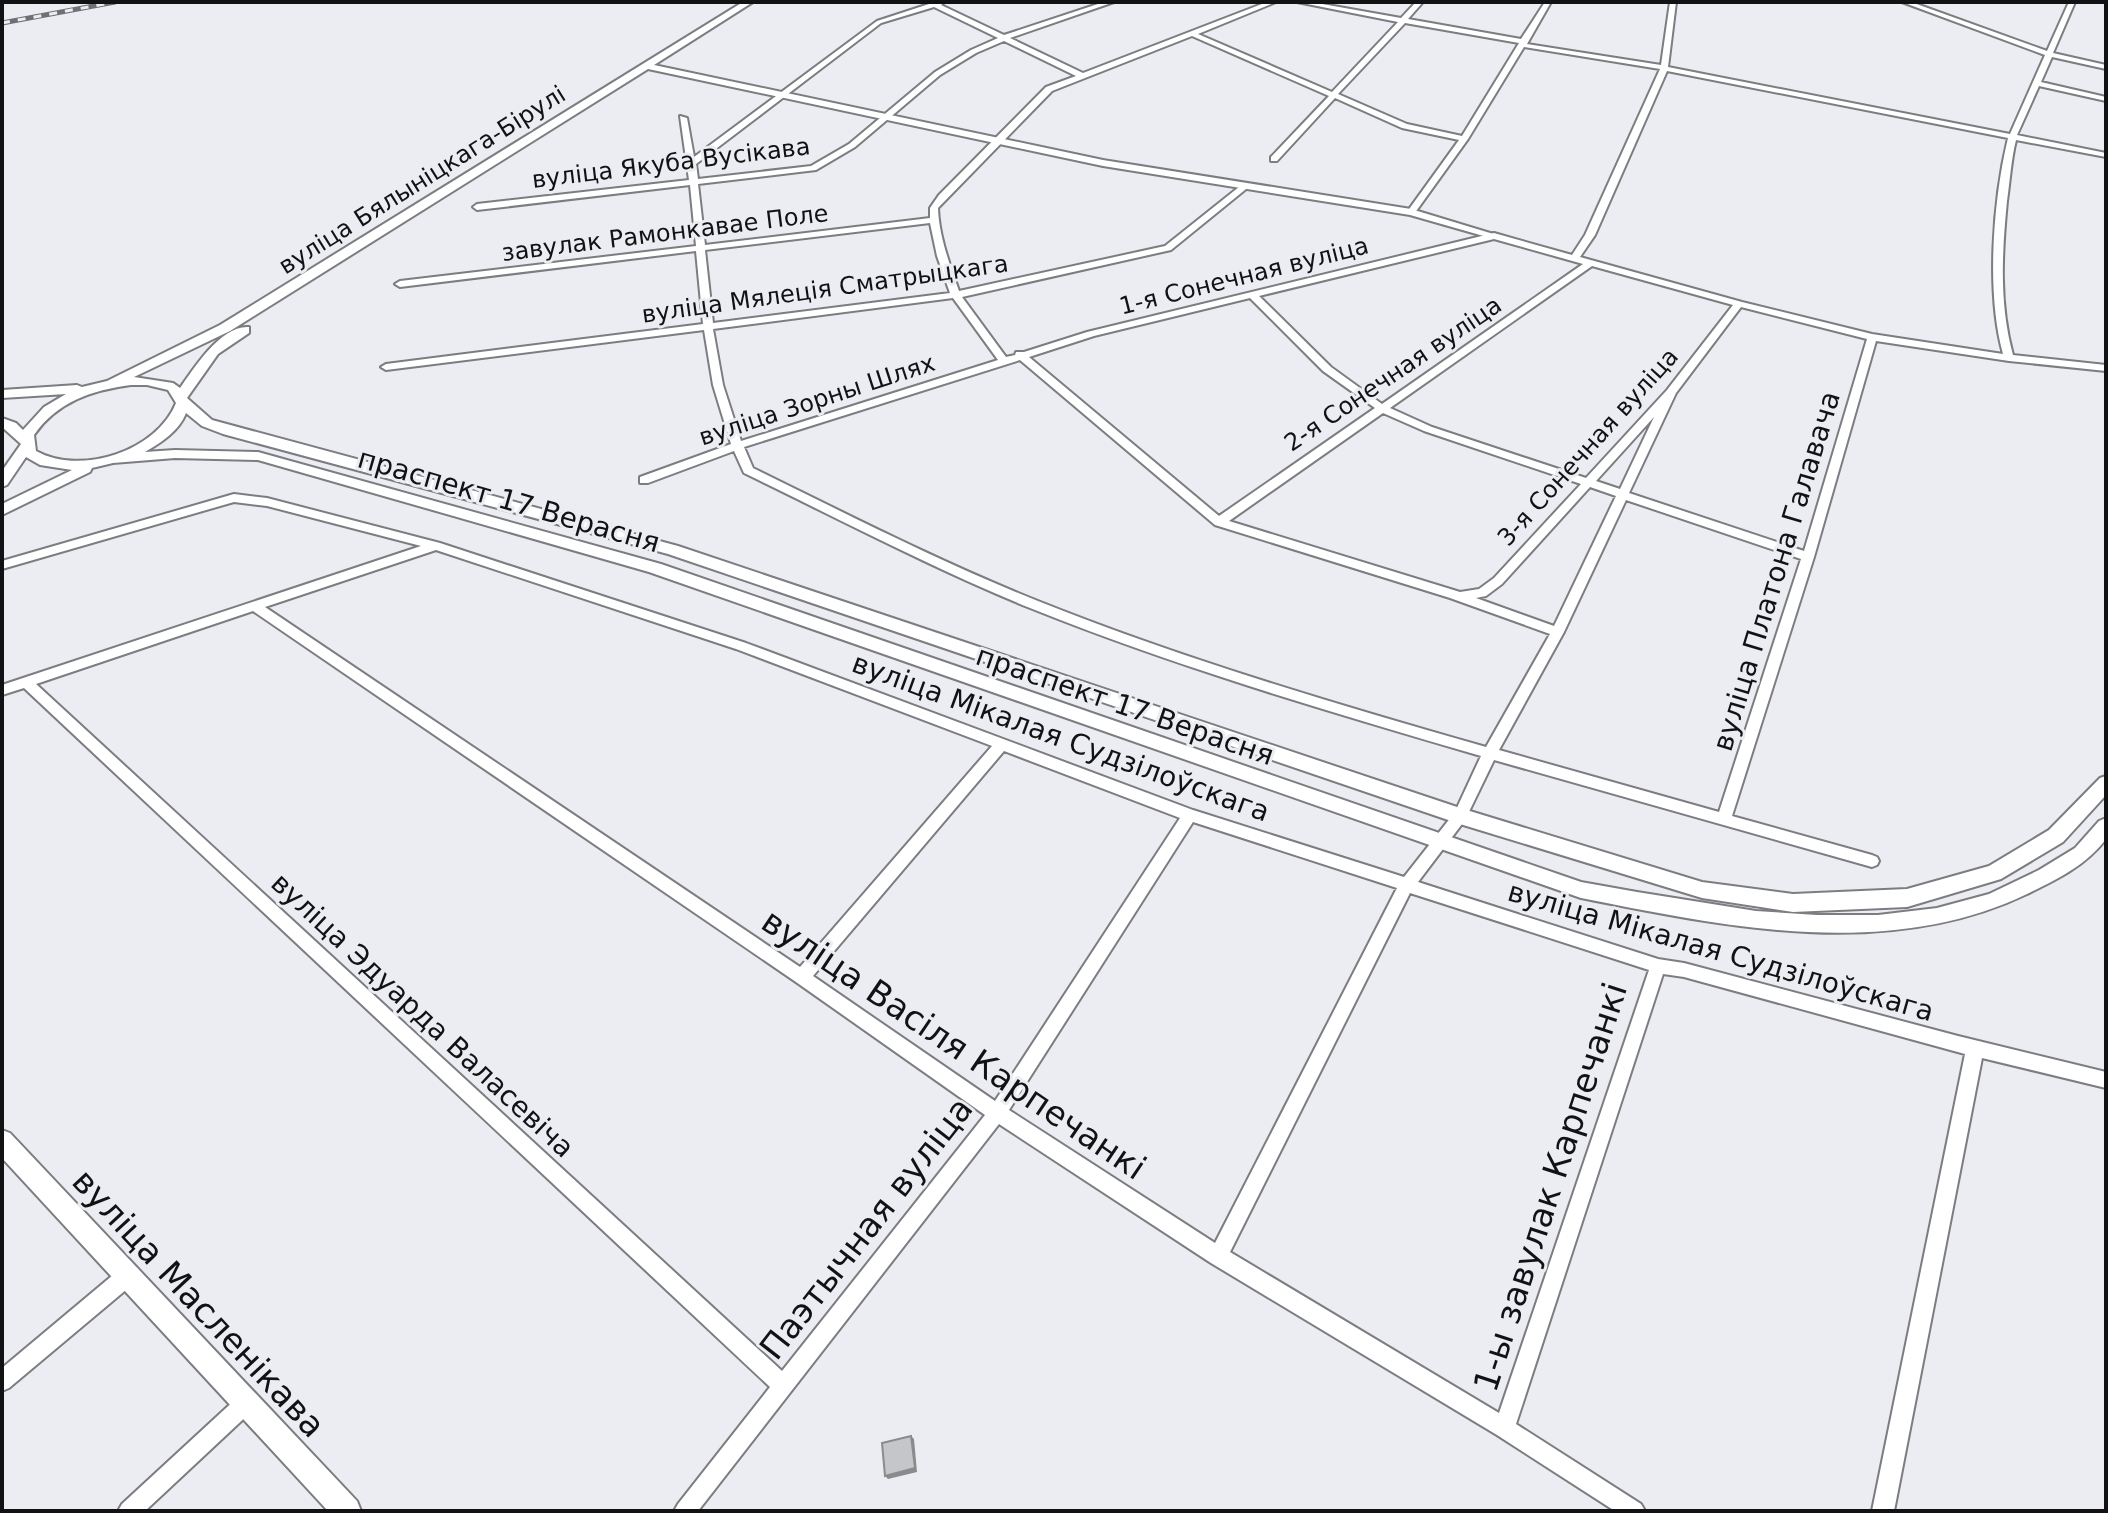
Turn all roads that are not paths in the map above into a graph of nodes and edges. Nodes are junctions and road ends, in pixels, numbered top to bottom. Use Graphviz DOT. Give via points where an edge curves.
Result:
graph roads {
  1 [pos="749,2"];
  2 [pos="763,2"];
  3 [pos="1111,2"];
  4 [pos="1273,2"];
  5 [pos="1300,2"];
  6 [pos="1420,2"];
  7 [pos="1548,2"];
  8 [pos="1673,2"];
  9 [pos="1905,2"];
  10 [pos="2072,2"];
  11 [pos="935,3"];
  12 [pos="1404,20"];
  13 [pos="1191,33"];
  14 [pos="1006,38"];
  15 [pos="1523,44"];
  16 [pos="2049,54"];
  17 [pos="2106,67"];
  18 [pos="1664,68"];
  19 [pos="646,71"];
  20 [pos="1081,75"];
  21 [pos="2039,84"];
  22 [pos="1335,96"];
  23 [pos="778,99"];
  24 [pos="2106,99"];
  25 [pos="683,118"];
  26 [pos="884,121"];
  27 [pos="2013,136"];
  28 [pos="1464,139"];
  29 [pos="996,145"];
  30 [pos="2106,155"];
  31 [pos="1274,159"];
  32 [pos="693,162"];
  33 [pos="695,182"];
  34 [pos="1247,185"];
  35 [pos="477,207"];
  36 [pos="1411,212"];
  37 [pos="934,220"];
  38 [pos="1494,236"];
  39 [pos="700,249"];
  40 [pos="1575,257"];
  41 [pos="1592,262"];
  42 [pos="400,284"];
  43 [pos="1251,294"];
  44 [pos="956,295"];
  45 [pos="1739,304"];
  46 [pos="706,327"];
  47 [pos="1872,337"];
  48 [pos="1020,354"];
  49 [pos="2009,358"];
  50 [pos="1003,360"];
  51 [pos="386,367"];
  52 [pos="2106,368"];
  53 [pos="106,385"];
  54 [pos="1671,392"];
  55 [pos="2,394"];
  56 [pos="182,400"];
  57 [pos="1380,407"];
  58 [pos="2,422"];
  59 [pos="26,444"];
  60 [pos="736,446"];
  61 [pos="106,461"];
  62 [pos="644,480"];
  63 [pos="2,482"];
  64 [pos="1585,483"];
  65 [pos="1620,495"];
  66 [pos="2,510"];
  67 [pos="1219,522"];
  68 [pos="436,546"];
  69 [pos="1808,557"];
  70 [pos="2,565"];
  71 [pos="1454,595"];
  72 [pos="254,606"];
  73 [pos="1558,632"];
  74 [pos="26,682"];
  75 [pos="2,690"];
  76 [pos="1001,745"];
  77 [pos="1490,753"];
  78 [pos="2106,783"];
  79 [pos="1190,815"];
  80 [pos="1460,816"];
  81 [pos="1724,819"];
  82 [pos="2106,826"];
  83 [pos="1439,842"];
  84 [pos="1872,861"];
  85 [pos="1405,887"];
  86 [pos="1658,966"];
  87 [pos="802,977"];
  88 [pos="1975,1048"];
  89 [pos="2106,1080"];
  90 [pos="997,1113"];
  91 [pos="2,1141"];
  92 [pos="1218,1256"];
  93 [pos="126,1277"];
  94 [pos="2,1381"];
  95 [pos="783,1386"];
  96 [pos="245,1404"];
  97 [pos="1504,1428"];
  98 [pos="129,1511"];
  99 [pos="347,1511"];
  100 [pos="685,1511"];
  101 [pos="1634,1511"];
  102 [pos="1883,1511"];
  1 -- 19 [label="main road, вуліца Бялыніцкага-Бірулі"];
  2 -- 19 [label="main road, вуліца Бялыніцкага-Бірулі"];
  3 -- 14 [label="street, вуліца Якуба Вусікава"];
  4 -- 13 [label="street"];
  5 -- 12 [label="street"];
  6 -- 12 [label="street"];
  7 -- 15 [label="street"];
  8 -- 18 [label="street"];
  9 -- 16 [label="street"];
  10 -- 16 [label="street"];
  11 -- 14 [label="street"];
  11 -- 23 [label="street" via="879,22"];
  12 -- 15 [label="street"];
  12 -- 22 [label="street"];
  13 -- 20 [label="street"];
  13 -- 22 [label="street"];
  14 -- 20 [label="street"];
  14 -- 26 [label="street, вуліца Якуба Вусікава" via="954,62"];
  15 -- 18 [label="street"];
  15 -- 28 [label="street"];
  16 -- 17 [label="street"];
  16 -- 21 [label="street"];
  18 -- 27 [label="street"];
  18 -- 40 [label="street" via="1590,235"];
  19 -- 23 [label="main road"];
  19 -- 53 [label="main road, вуліца Бялыніцкага-Бірулі" via="225,328"];
  19 -- 56 [label="main road, вуліца Бялыніцкага-Бірулі" via="213,351"];
  20 -- 29 [label="street" via="1049,89"];
  21 -- 24 [label="street"];
  21 -- 27 [label="street"];
  22 -- 28 [label="street" via="1405,126"];
  22 -- 31 [label="street"];
  23 -- 26 [label="main road"];
  23 -- 32 [label="street"];
  25 -- 32 [label="street"];
  26 -- 29 [label="main road"];
  26 -- 33 [label="street, вуліца Якуба Вусікава" via="813,168"];
  27 -- 30 [label="street"];
  27 -- 49 [label="street" via="1997,292"];
  28 -- 36 [label="street"];
  29 -- 34 [label="main road" via="1058,161"];
  29 -- 37 [label="street" via="942,197"];
  32 -- 33 [label="street"];
  33 -- 35 [label="street, вуліца Якуба Вусікава"];
  33 -- 39 [label="street"];
  34 -- 36 [label="main road"];
  34 -- 44 [label="street, вуліца Мялеція Сматрыцкага" via="1168,248"];
  36 -- 38 [label="main road"];
  37 -- 39 [label="street, завулак Рамонкавае Поле"];
  37 -- 44 [label="street"];
  38 -- 40 [label="street"];
  38 -- 43 [label="street, 1-я Сонечная вуліца"];
  39 -- 42 [label="street, завулак Рамонкавае Поле"];
  39 -- 46 [label="street"];
  40 -- 41 [label="street"];
  41 -- 45 [label="street"];
  41 -- 57 [label="street, 2-я Сонечная вуліца"];
  43 -- 48 [label="street, 1-я Сонечная вуліца"];
  43 -- 57 [label="street" via="1344,382"];
  44 -- 46 [label="street, вуліца Мялеція Сматрыцкага"];
  44 -- 50 [label="street"];
  45 -- 47 [label="street"];
  45 -- 54 [label="street, 3-я Сонечная вуліца"];
  46 -- 51 [label="street, вуліца Мялеція Сматрыцкага"];
  46 -- 60 [label="street" via="723,413"];
  47 -- 49 [label="street"];
  47 -- 69 [label="street, вуліца Платона Галавача"];
  48 -- 50 [label="street, 1-я Сонечная вуліца"];
  48 -- 67 [label="street"];
  49 -- 52 [label="street"];
  50 -- 60 [label="street, вуліца Зорны Шлях"];
  53 -- 55 [label="main road"];
  53 -- 56 [label="main road, праспект 17 Верасня" via="157,382 173,387"];
  53 -- 59 [label="main road, вуліца Бялыніцкага-Бірулі" via="44,413 31,427"];
  54 -- 64 [label="street, 3-я Сонечная вуліца"];
  54 -- 65 [label="street"];
  56 -- 61 [label="main road, вуліца Бялыніцкага-Бірулі" via="180,416 160,437"];
  56 -- 80 [label="main road, праспект 17 Верасня" via="207,423 228,431 673,550"];
  57 -- 64 [label="street" via="1434,433"];
  57 -- 67 [label="street, 2-я Сонечная вуліца"];
  58 -- 59 [label="main road"];
  59 -- 61 [label="main road, праспект 17 Верасня" via="34,458 50,464"];
  59 -- 63 [label="main road"];
  60 -- 62 [label="street, вуліца Зорны Шлях"];
  60 -- 77 [label="street" via="748,470 961,575 1172,654"];
  61 -- 66 [label="main road"];
  61 -- 83 [label="main road, праспект 17 Верасня" via="175,454 258,456 655,568"];
  64 -- 65 [label="street"];
  64 -- 71 [label="street, 3-я Сонечная вуліца" via="1490,587 1474,596"];
  65 -- 69 [label="street"];
  65 -- 73 [label="street"];
  67 -- 71 [label="street"];
  68 -- 70 [label="street, вуліца Мікалая Судзілоўскага" via="234,498"];
  68 -- 72 [label="street"];
  68 -- 76 [label="street, вуліца Мікалая Судзілоўскага" via="741,646"];
  69 -- 81 [label="street, вуліца Платона Галавача"];
  71 -- 73 [label="street"];
  72 -- 74 [label="street"];
  72 -- 87 [label="street, вуліца Васіля Карпечанкі"];
  73 -- 77 [label="street"];
  74 -- 75 [label="street"];
  74 -- 95 [label="street, вуліца Эдуарда Валасевіча"];
  76 -- 79 [label="street, вуліца Мікалая Судзілоўскага"];
  76 -- 87 [label="street"];
  77 -- 80 [label="street"];
  77 -- 81 [label="street"];
  78 -- 80 [label="main road, праспект 17 Верасня" via="2056,836 1994,873 1907,898 1793,903 1702,890"];
  79 -- 85 [label="street, вуліца Мікалая Судзілоўскага"];
  79 -- 90 [label="street, Паэтычная вуліца"];
  80 -- 83 [label="street"];
  81 -- 84 [label="street"];
  82 -- 83 [label="main road, праспект 17 Верасня" via="2081,855 2011,897 1917,920 1804,925 1705,915 1581,890"];
  83 -- 85 [label="street"];
  85 -- 86 [label="street, вуліца Мікалая Судзілоўскага"];
  85 -- 92 [label="street"];
  86 -- 88 [label="street, вуліца Мікалая Судзілоўскага"];
  86 -- 97 [label="street, 1-ы завулак Карпечанкі"];
  87 -- 90 [label="street, вуліца Васіля Карпечанкі"];
  88 -- 89 [label="street, вуліца Мікалая Судзілоўскага"];
  88 -- 102 [label="street"];
  90 -- 92 [label="street, вуліца Васіля Карпечанкі"];
  90 -- 95 [label="street, Паэтычная вуліца"];
  91 -- 93 [label="main road, вуліца Масленікава"];
  92 -- 97 [label="street, вуліца Васіля Карпечанкі"];
  93 -- 94 [label="street"];
  93 -- 96 [label="main road, вуліца Масленікава"];
  95 -- 100 [label="street, Паэтычная вуліца"];
  96 -- 98 [label="street"];
  96 -- 99 [label="main road, вуліца Масленікава"];
  97 -- 101 [label="street, вуліца Васіля Карпечанкі"];
}
